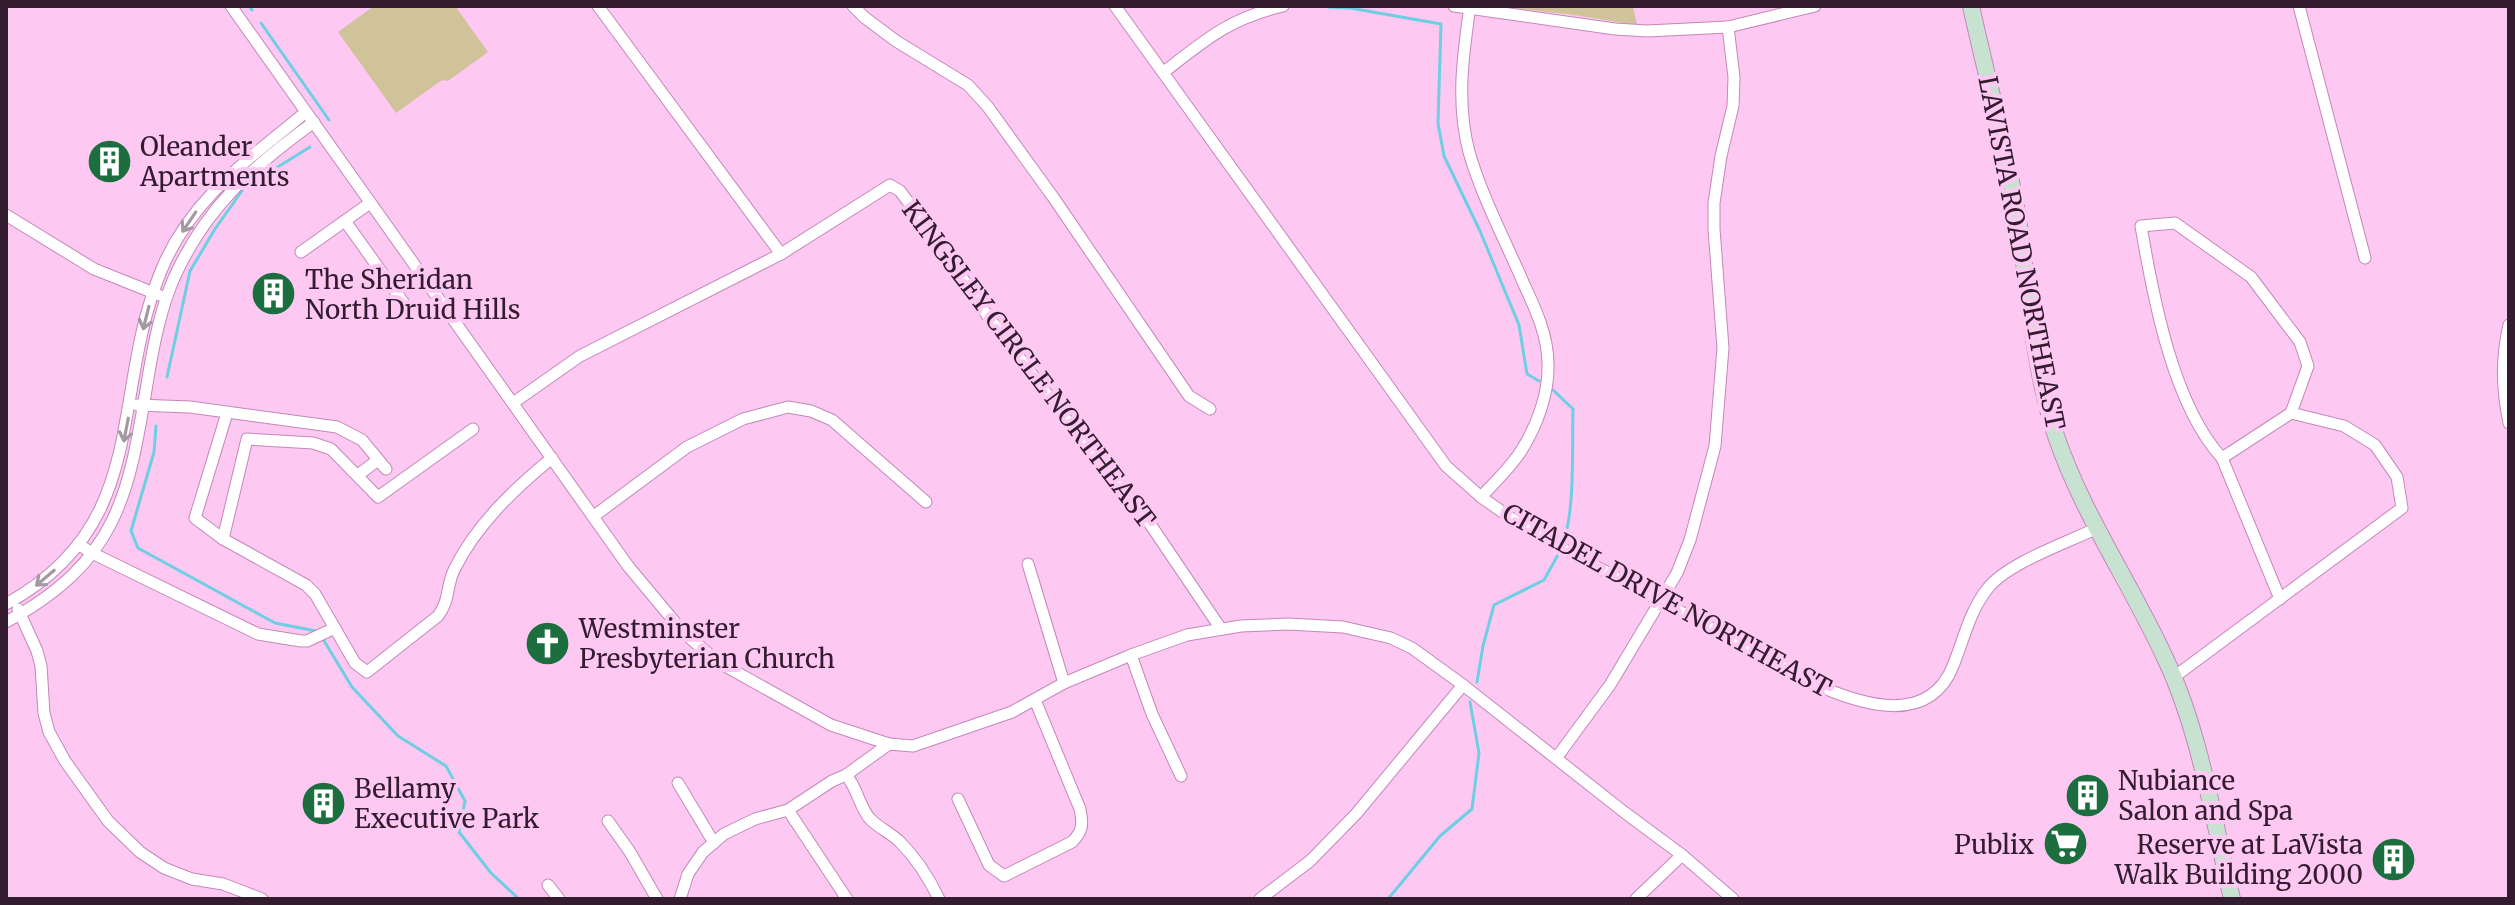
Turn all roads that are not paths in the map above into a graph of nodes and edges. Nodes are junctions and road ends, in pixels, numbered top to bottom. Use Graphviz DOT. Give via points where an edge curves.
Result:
graph roads {
  1 [pos="231,6"];
  2 [pos="598,6"];
  3 [pos="853,6"];
  4 [pos="1115,6"];
  5 [pos="1283,6"];
  6 [pos="1454,6"];
  7 [pos="1815,6"];
  8 [pos="1971,6"];
  9 [pos="2299,6"];
  10 [pos="1470,8"];
  11 [pos="1784,9"];
  12 [pos="1728,27"];
  13 [pos="1164,72"];
  14 [pos="310,117"];
  15 [pos="370,203"];
  16 [pos="6,215"];
  17 [pos="345,221"];
  18 [pos="301,252"];
  19 [pos="781,254"];
  20 [pos="2365,258"];
  21 [pos="154,293"];
  22 [pos="167,298"];
  23 [pos="403,302"];
  24 [pos="2509,325"];
  25 [pos="513,403"];
  26 [pos="137,405"];
  27 [pos="1210,409"];
  28 [pos="227,413"];
  29 [pos="2291,413"];
  30 [pos="2509,423"];
  31 [pos="473,429"];
  32 [pos="552,458"];
  33 [pos="2222,458"];
  34 [pos="358,475"];
  35 [pos="1481,497"];
  36 [pos="926,502"];
  37 [pos="594,516"];
  38 [pos="2095,529"];
  39 [pos="223,539"];
  40 [pos="78,544"];
  41 [pos="92,553"];
  42 [pos="1028,564"];
  43 [pos="2280,599"];
  44 [pos="1659,601"];
  45 [pos="9,602"];
  46 [pos="21,614"];
  47 [pos="6,622"];
  48 [pos="335,628"];
  49 [pos="1221,629"];
  50 [pos="1131,655"];
  51 [pos="2174,677"];
  52 [pos="1064,683"];
  53 [pos="1463,685"];
  54 [pos="1035,700"];
  55 [pos="889,744"];
  56 [pos="1557,757"];
  57 [pos="846,775"];
  58 [pos="1181,776"];
  59 [pos="678,783"];
  60 [pos="958,799"];
  61 [pos="788,810"];
  62 [pos="608,821"];
  63 [pos="714,843"];
  64 [pos="1682,855"];
  65 [pos="548,885"];
  66 [pos="262,899"];
  67 [pos="559,899"];
  68 [pos="657,899"];
  69 [pos="680,899"];
  70 [pos="847,899"];
  71 [pos="939,899"];
  72 [pos="1260,899"];
  73 [pos="1636,899"];
  74 [pos="1733,899"];
  75 [pos="2232,899"];
  1 -- 14 [label="street"];
  2 -- 19 [label="street"];
  3 -- 27 [label="street" via="896,41 968,85 988,107 1189,396"];
  4 -- 13 [label="street, CITADEL DRIVE NORTHEAST"];
  5 -- 13 [label="street" via="1231,23"];
  6 -- 10 [label="street"];
  7 -- 11 [label="street"];
  8 -- 38 [label="main road, LAVISTA ROAD NORTHEAST" via="2010,176 2044,392 2065,461"];
  9 -- 20 [label="street"];
  10 -- 12 [label="street" via="1615,29"];
  10 -- 35 [label="street" via="1461,82 1464,129 1479,180 1540,322 1548,364 1534,428 1520,453"];
  11 -- 12 [label="street"];
  12 -- 44 [label="street" via="1733,106 1714,203 1723,348 1715,446 1690,540"];
  13 -- 35 [label="street, CITADEL DRIVE NORTHEAST" via="1430,447"];
  14 -- 15 [label="street"];
  14 -- 21 [label="street, one-way" via="225,178 199,207 161,270"];
  14 -- 22 [label="street" via="228,192 190,249"];
  15 -- 17 [label="street"];
  15 -- 25 [label="street"];
  16 -- 21 [label="street" via="94,269"];
  17 -- 18 [label="street"];
  17 -- 23 [label="street"];
  19 -- 25 [label="street, KINGSLEY CIRCLE NORTHEAST" via="580,356"];
  19 -- 49 [label="street, KINGSLEY CIRCLE NORTHEAST" via="884,188 890,185 900,191 1052,402 1144,515"];
  21 -- 22 [label="street"];
  21 -- 26 [label="street, one-way" via="140,343"];
  22 -- 26 [label="street"];
  24 -- 30 [label="street" via="2502,370"];
  25 -- 32 [label="street"];
  26 -- 28 [label="street"];
  26 -- 40 [label="street, one-way" via="109,492"];
  26 -- 41 [label="street" via="135,457 124,497"];
  28 -- 34 [label="street" via="337,427 362,440 382,464"];
  28 -- 39 [label="street" via="195,518"];
  29 -- 33 [label="street"];
  29 -- 33 [label="street" via="2308,366 2300,342 2251,277 2175,223 2141,226 2151,287 2180,384 2207,441"];
  29 -- 43 [label="street" via="2344,426 2375,445 2397,477 2402,508"];
  31 -- 34 [label="street" via="378,497"];
  32 -- 37 [label="street"];
  32 -- 48 [label="street" via="481,527 455,569 447,605 438,616 367,672 355,663"];
  33 -- 43 [label="street"];
  34 -- 39 [label="street" via="331,449 313,443 247,439"];
  35 -- 44 [label="street, CITADEL DRIVE NORTHEAST" via="1528,530"];
  36 -- 37 [label="street" via="832,420 788,407 743,419 687,447"];
  37 -- 55 [label="street" via="659,604 718,662 831,725"];
  38 -- 44 [label="street, CITADEL DRIVE NORTHEAST" via="2014,567 1989,586 1946,679 1932,695 1909,705 1879,705 1827,690"];
  38 -- 51 [label="main road, LAVISTA ROAD NORTHEAST"];
  39 -- 48 [label="street" via="306,585"];
  40 -- 41 [label="street"];
  40 -- 45 [label="street, one-way" via="51,573"];
  41 -- 46 [label="street" via="62,586"];
  41 -- 48 [label="street" via="258,634 307,641"];
  42 -- 52 [label="street"];
  43 -- 51 [label="street"];
  44 -- 56 [label="street" via="1610,685"];
  45 -- 46 [label="street"];
  46 -- 47 [label="street"];
  46 -- 66 [label="street" via="41,666 44,713 55,745 108,821 164,868"];
  49 -- 50 [label="street"];
  49 -- 53 [label="street" via="1288,624 1343,627 1391,638"];
  50 -- 52 [label="street"];
  50 -- 58 [label="street"];
  51 -- 75 [label="main road, LAVISTA ROAD NORTHEAST"];
  52 -- 54 [label="street"];
  53 -- 56 [label="street"];
  53 -- 72 [label="street" via="1356,814 1310,861"];
  54 -- 55 [label="street" via="913,746"];
  54 -- 60 [label="street" via="1080,809 1081,833 1004,876 989,865"];
  55 -- 57 [label="street"];
  56 -- 64 [label="street"];
  57 -- 61 [label="street"];
  57 -- 71 [label="street" via="861,806 922,867"];
  59 -- 63 [label="street"];
  61 -- 63 [label="street" via="755,819"];
  61 -- 70 [label="street"];
  62 -- 68 [label="street"];
  63 -- 69 [label="street" via="688,874"];
  64 -- 73 [label="street"];
  64 -- 74 [label="street"];
  65 -- 67 [label="street"];
}
